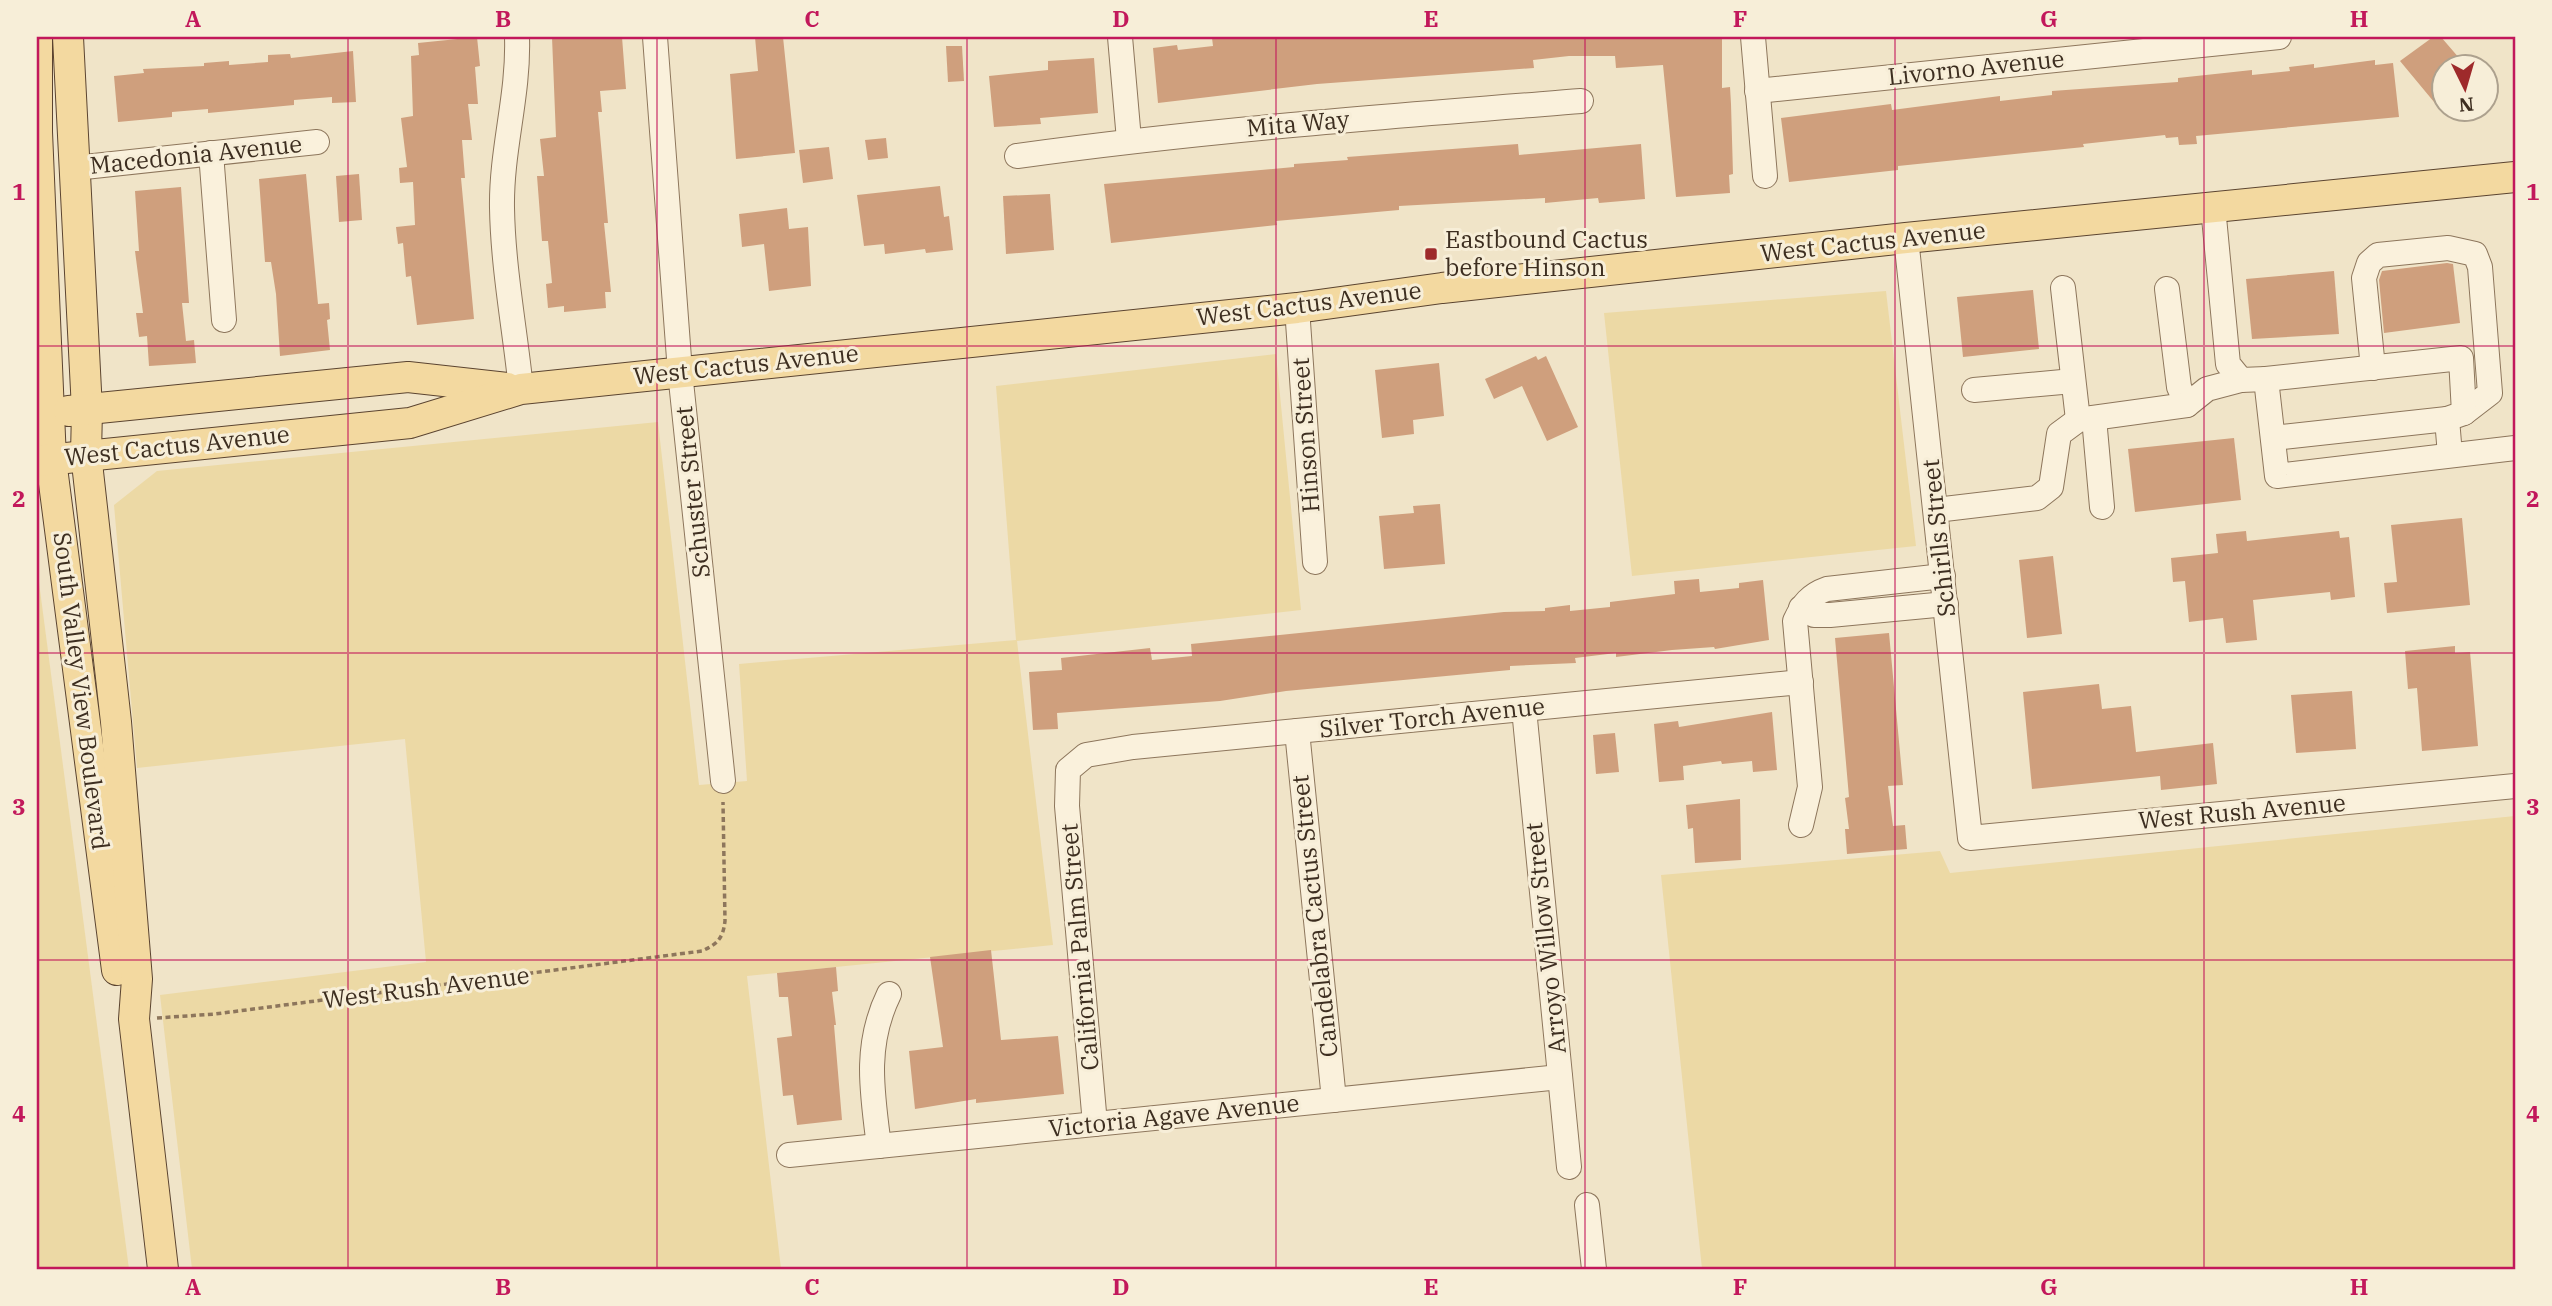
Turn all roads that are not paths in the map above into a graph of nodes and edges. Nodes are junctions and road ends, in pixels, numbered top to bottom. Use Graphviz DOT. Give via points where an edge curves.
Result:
graph roads {
  1 [pos="37,37"];
  2 [pos="68,37"];
  3 [pos="517,37"];
  4 [pos="655,37"];
  5 [pos="1120,37"];
  6 [pos="1752,37"];
  7 [pos="2279,37"];
  8 [pos="1757,91"];
  9 [pos="1581,101"];
  10 [pos="1129,140"];
  11 [pos="317,142"];
  12 [pos="211,153"];
  13 [pos="1017,156"];
  14 [pos="75,168"];
  15 [pos="1765,176"];
  16 [pos="2515,177"];
  17 [pos="38,181"];
  18 [pos="2213,207"];
  19 [pos="1906,239"];
  20 [pos="2063,288"];
  21 [pos="2167,289"];
  22 [pos="1297,308"];
  23 [pos="224,320"];
  24 [pos="2373,368"];
  25 [pos="680,372"];
  26 [pos="2253,379"];
  27 [pos="2073,381"];
  28 [pos="521,389"];
  29 [pos="1974,390"];
  30 [pos="2187,405"];
  31 [pos="87,410"];
  32 [pos="43,414"];
  33 [pos="2456,416"];
  34 [pos="2086,419"];
  35 [pos="2273,438"];
  36 [pos="2515,448"];
  37 [pos="86,454"];
  38 [pos="2451,455"];
  39 [pos="44,460"];
  40 [pos="2102,507"];
  41 [pos="1936,510"];
  42 [pos="1315,562"];
  43 [pos="1943,576"];
  44 [pos="1853,586"];
  45 [pos="1946,604"];
  46 [pos="1801,608"];
  47 [pos="1856,612"];
  48 [pos="1801,682"];
  49 [pos="1524,709"];
  50 [pos="1297,731"];
  51 [pos="1068,770"];
  52 [pos="723,780"];
  53 [pos="2515,786"];
  54 [pos="1801,825"];
  55 [pos="1970,838"];
  56 [pos="889,994"];
  57 [pos="133,1012"];
  58 [pos="1560,1077"];
  59 [pos="1334,1100"];
  60 [pos="1095,1124"];
  61 [pos="879,1146"];
  62 [pos="789,1155"];
  63 [pos="1569,1167"];
  64 [pos="1587,1205"];
  65 [pos="163,1269"];
  66 [pos="1594,1269"];
  1 -- 17 [label="main road, South Valley View Boulevard"];
  2 -- 14 [label="main road, South Valley View Boulevard"];
  3 -- 28 [label="street" via="502,209"];
  4 -- 25 [label="street, Schuster Street"];
  5 -- 10 [label="street"];
  6 -- 8 [label="street"];
  7 -- 8 [label="street, Livorno Avenue"];
  8 -- 15 [label="street"];
  9 -- 10 [label="street, Mita Way"];
  10 -- 13 [label="street, Mita Way"];
  11 -- 12 [label="street, Macedonia Avenue"];
  12 -- 14 [label="street, Macedonia Avenue"];
  12 -- 23 [label="street"];
  14 -- 31 [label="main road, South Valley View Boulevard"];
  16 -- 18 [label="main road, West Cactus Avenue"];
  17 -- 32 [label="main road, South Valley View Boulevard"];
  18 -- 19 [label="main road, West Cactus Avenue"];
  18 -- 26 [label="street" via="2228,363"];
  19 -- 22 [label="main road, West Cactus Avenue" via="1442,288"];
  19 -- 41 [label="street, Schirlls Street"];
  20 -- 27 [label="street"];
  21 -- 30 [label="street" via="2179,387"];
  22 -- 25 [label="main road, West Cactus Avenue"];
  22 -- 42 [label="street, Hinson Street"];
  24 -- 26 [label="street"];
  24 -- 33 [label="street" via="2461,358"];
  24 -- 33 [label="street" via="2364,278 2369,263 2378,255 2448,248 2475,254 2480,267 2490,393"];
  25 -- 28 [label="main road, West Cactus Avenue"];
  25 -- 52 [label="street, Schuster Street"];
  26 -- 30 [label="street" via="2207,389"];
  26 -- 35 [label="street"];
  27 -- 29 [label="street"];
  27 -- 34 [label="street"];
  28 -- 31 [label="main road, West Cactus Avenue" via="408,377"];
  28 -- 37 [label="main road, West Cactus Avenue" via="410,423"];
  30 -- 34 [label="street"];
  31 -- 32 [label="main road, West Cactus Avenue"];
  31 -- 37 [label="main road, South Valley View Boulevard"];
  32 -- 39 [label="main road, South Valley View Boulevard"];
  33 -- 35 [label="street"];
  33 -- 38 [label="street"];
  34 -- 40 [label="street"];
  34 -- 41 [label="street" via="2059,434 2051,487 2037,498"];
  35 -- 38 [label="street" via="2277,476"];
  36 -- 38 [label="street"];
  37 -- 39 [label="main road, West Cactus Avenue"];
  37 -- 57 [label="main road, South Valley View Boulevard" via="117,735 137,979"];
  39 -- 57 [label="main road, South Valley View Boulevard" via="118,977"];
  41 -- 43 [label="street, Schirlls Street"];
  43 -- 44 [label="street"];
  43 -- 45 [label="street, Schirlls Street"];
  44 -- 46 [label="street" via="1812,594"];
  44 -- 47 [label="street"];
  45 -- 47 [label="street"];
  45 -- 55 [label="street, Schirlls Street"];
  46 -- 47 [label="street" via="1814,615"];
  46 -- 48 [label="street" via="1795,621"];
  48 -- 49 [label="street, Silver Torch Avenue"];
  48 -- 54 [label="street" via="1810,787"];
  49 -- 50 [label="street, Silver Torch Avenue"];
  49 -- 58 [label="street, Arroyo Willow Street"];
  50 -- 51 [label="street, Silver Torch Avenue" via="1086,755"];
  50 -- 59 [label="street, Candelabra Cactus Street"];
  51 -- 60 [label="street, California Palm Street" via="1067,806"];
  53 -- 55 [label="street, West Rush Avenue"];
  56 -- 61 [label="street" via="877,1019 870,1075"];
  57 -- 65 [label="main road, South Valley View Boulevard"];
  58 -- 59 [label="street, Victoria Agave Avenue"];
  58 -- 63 [label="street, Arroyo Willow Street"];
  59 -- 60 [label="street, Victoria Agave Avenue"];
  60 -- 61 [label="street, Victoria Agave Avenue"];
  61 -- 62 [label="street, Victoria Agave Avenue"];
  64 -- 66 [label="street"];
}
